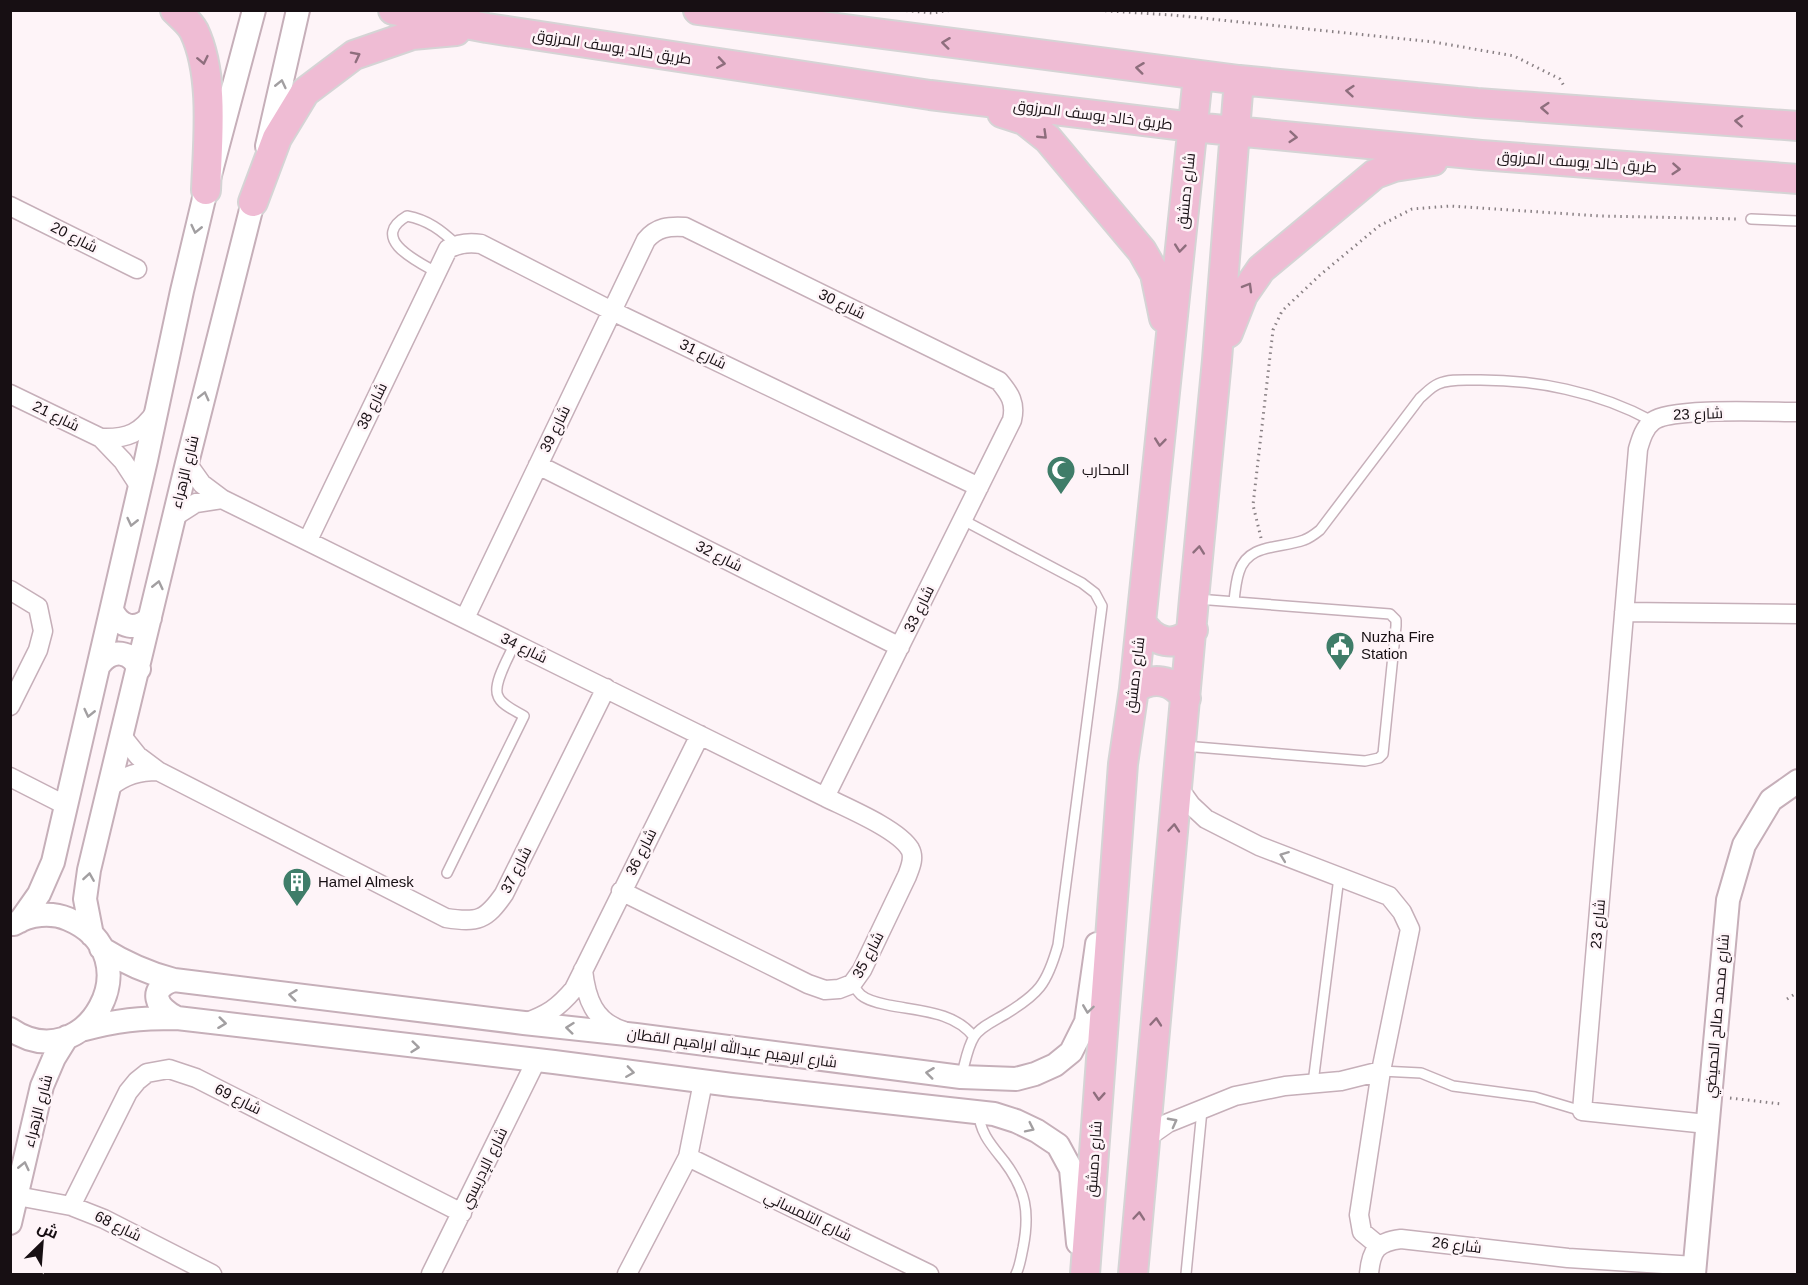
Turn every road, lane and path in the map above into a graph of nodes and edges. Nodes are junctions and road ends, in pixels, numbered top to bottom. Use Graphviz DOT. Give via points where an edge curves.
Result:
graph roads {
  1 [pos="175,10"];
  2 [pos="254,10"];
  3 [pos="298,10"];
  4 [pos="393,10"];
  5 [pos="698,10"];
  6 [pos="900,10"];
  7 [pos="952,10"];
  8 [pos="1094,10"];
  9 [pos="717,13"];
  10 [pos="487,27"];
  11 [pos="1198,76"];
  12 [pos="1239,80"];
  13 [pos="930,95"];
  14 [pos="1574,110"];
  15 [pos="1797,126"];
  16 [pos="1193,127"];
  17 [pos="1235,132"];
  18 [pos="1481,155"];
  19 [pos="1797,178"];
  20 [pos="206,190"];
  21 [pos="254,202"];
  22 [pos="10,206"];
  23 [pos="1751,219"];
  24 [pos="1797,221"];
  25 [pos="646,240"];
  26 [pos="457,245"];
  27 [pos="137,269"];
  28 [pos="436,272"];
  29 [pos="612,311"];
  30 [pos="1168,355"];
  31 [pos="1217,360"];
  32 [pos="10,394"];
  33 [pos="156,411"];
  34 [pos="1797,412"];
  35 [pos="1012,420"];
  36 [pos="1652,421"];
  37 [pos="101,438"];
  38 [pos="187,463"];
  39 [pos="538,465"];
  40 [pos="979,487"];
  41 [pos="140,488"];
  42 [pos="222,499"];
  43 [pos="174,517"];
  44 [pos="963,520"];
  45 [pos="308,540"];
  46 [pos="1264,548"];
  47 [pos="10,590"];
  48 [pos="1194,599"];
  49 [pos="1234,600"];
  50 [pos="112,610"];
  51 [pos="1624,612"];
  52 [pos="1797,614"];
  53 [pos="150,618"];
  54 [pos="465,618"];
  55 [pos="1141,622"];
  56 [pos="1193,630"];
  57 [pos="515,643"];
  58 [pos="900,647"];
  59 [pos="100,664"];
  60 [pos="139,669"];
  61 [pos="606,688"];
  62 [pos="1134,689"];
  63 [pos="1186,698"];
  64 [pos="10,706"];
  65 [pos="123,735"];
  66 [pos="700,735"];
  67 [pos="1181,746"];
  68 [pos="1123,764"];
  69 [pos="158,771"];
  70 [pos="10,777"];
  71 [pos="1797,781"];
  72 [pos="110,787"];
  73 [pos="1178,787"];
  74 [pos="825,797"];
  75 [pos="67,806"];
  76 [pos="447,873"];
  77 [pos="1339,877"];
  78 [pos="621,891"];
  79 [pos="15,923"];
  80 [pos="97,941"];
  81 [pos="584,970"];
  82 [pos="174,980"];
  83 [pos="852,984"];
  84 [pos="1797,992"];
  85 [pos="328,999"];
  86 [pos="1787,999"];
  87 [pos="381,1005"];
  88 [pos="177,1018"];
  89 [pos="524,1023"];
  90 [pos="10,1029"];
  91 [pos="74,1034"];
  92 [pos="636,1035"];
  93 [pos="325,1036"];
  94 [pos="974,1037"];
  95 [pos="382,1043"];
  96 [pos="536,1061"];
  97 [pos="838,1062"];
  98 [pos="879,1066"];
  99 [pos="1381,1071"];
  100 [pos="972,1078"];
  101 [pos="703,1082"];
  102 [pos="1313,1083"];
  103 [pos="1710,1096"];
  104 [pos="837,1097"];
  105 [pos="879,1101"];
  106 [pos="1781,1104"];
  107 [pos="1202,1109"];
  108 [pos="1582,1111"];
  109 [pos="979,1113"];
  110 [pos="1707,1124"];
  111 [pos="1146,1139"];
  112 [pos="688,1157"];
  113 [pos="17,1196"];
  114 [pos="71,1206"];
  115 [pos="462,1213"];
  116 [pos="10,1223"];
  117 [pos="1379,1246"];
  118 [pos="1567,1266"];
  119 [pos="1694,1270"];
  120 [pos="212,1275"];
  121 [pos="431,1275"];
  122 [pos="627,1275"];
  123 [pos="929,1275"];
  124 [pos="1016,1275"];
  125 [pos="1083,1275"];
  126 [pos="1133,1275"];
  127 [pos="1186,1275"];
  128 [pos="1369,1275"];
  1 -- 20 [label="main road, one-way" via="193,28 204,60 209,124"];
  2 -- 20 [label="street"];
  21 -- 3 [label="street, شارع الزهراء, one-way"];
  4 -- 10 [label="main road, طريق خالد يوسف المرزوق"];
  5 -- 9 [label="main road"];
  6 -- 7 [label="path" via="932,14"];
  8 -- 14 [label="path" via="1434,42 1514,56 1560,79"];
  11 -- 9 [label="main road, one-way"];
  10 -- 13 [label="main road, طريق خالد يوسف المرزوق, one-way"];
  21 -- 10 [label="main road, one-way" via="277,138 305,92 354,55 412,35"];
  11 -- 12 [label="main road"];
  11 -- 16 [label="main road, شارع دمشق"];
  14 -- 12 [label="main road, one-way"];
  12 -- 17 [label="main road"];
  13 -- 16 [label="main road, طريق خالد يوسف المرزوق"];
  13 -- 30 [label="main road, one-way" via="1015,116 1048,139 1149,262 1161,299"];
  15 -- 14 [label="main road, one-way"];
  16 -- 17 [label="main road, طريق خالد يوسف المرزوق"];
  16 -- 30 [label="main road, شارع دمشق, one-way"];
  17 -- 18 [label="main road, طريق خالد يوسف المرزوق, one-way"];
  17 -- 31 [label="main road"];
  18 -- 19 [label="main road, طريق خالد يوسف المرزوق, one-way"];
  31 -- 18 [label="main road, one-way" via="1243,295 1256,275 1375,174 1394,167"];
  20 -- 33 [label="street, one-way"];
  38 -- 21 [label="street, شارع الزهراء, one-way"];
  22 -- 27 [label="street, شارع 20"];
  23 -- 24 [label="lane"];
  23 -- 46 [label="path" via="1600,216 1450,206 1412,209 1379,226 1282,311 1273,330 1253,505"];
  25 -- 29 [label="street, شارع 39"];
  25 -- 35 [label="street, شارع 30" via="662,228 685,227 999,381 1013,401"];
  26 -- 28 [label="street" via="448,249"];
  26 -- 28 [label="lane" via="423,219 407,216 398,221 392,230 398,248"];
  26 -- 29 [label="street, شارع 31" via="481,244"];
  28 -- 45 [label="street, شارع 38"];
  29 -- 39 [label="street, شارع 39"];
  29 -- 40 [label="street, شارع 31"];
  30 -- 55 [label="main road, شارع دمشق, one-way"];
  48 -- 31 [label="main road, one-way"];
  32 -- 37 [label="street, شارع 21"];
  33 -- 37 [label="street" via="134,434 118,439"];
  33 -- 41 [label="street"];
  34 -- 36 [label="street, شارع 23" via="1684,413"];
  35 -- 40 [label="street, شارع 33"];
  36 -- 46 [label="lane" via="1614,404 1534,383 1465,380 1436,384 1420,398 1320,530 1302,541"];
  36 -- 51 [label="street, شارع 23" via="1638,449"];
  37 -- 41 [label="street, شارع 21" via="123,460"];
  38 -- 42 [label="street, شارع 34" via="202,484"];
  38 -- 43 [label="street, شارع الزهراء"];
  39 -- 54 [label="street, شارع 39"];
  39 -- 58 [label="street, شارع 32"];
  40 -- 44 [label="street, شارع 33"];
  41 -- 50 [label="street, one-way"];
  42 -- 43 [label="street" via="196,503"];
  42 -- 45 [label="street, شارع 34"];
  53 -- 43 [label="street, شارع الزهراء, one-way"];
  44 -- 58 [label="street, شارع 33"];
  44 -- 94 [label="lane" via="1082,582 1102,606 1053,964 1039,990"];
  45 -- 54 [label="street, شارع 34"];
  46 -- 49 [label="lane" via="1243,562"];
  47 -- 64 [label="street" via="38,607 43,631 38,650"];
  48 -- 49 [label="lane"];
  48 -- 56 [label="main road"];
  49 -- 67 [label="lane" via="1393,616 1396,626 1383,754 1365,761"];
  50 -- 53 [label="street" via="115,618 129,627 137,627"];
  50 -- 59 [label="street"];
  51 -- 52 [label="street"];
  51 -- 108 [label="street, شارع 23"];
  53 -- 60 [label="street, شارع الزهراء"];
  54 -- 57 [label="street, شارع 34"];
  55 -- 56 [label="main road" via="1151,636 1164,642 1180,640"];
  55 -- 62 [label="main road, شارع دمشق"];
  56 -- 63 [label="main road"];
  57 -- 61 [label="street, شارع 34"];
  57 -- 76 [label="lane" via="497,684 498,697 524,716"];
  58 -- 74 [label="street, شارع 33"];
  59 -- 60 [label="street" via="105,657 121,652"];
  59 -- 75 [label="street, one-way"];
  60 -- 65 [label="street, شارع الزهراء"];
  61 -- 66 [label="street, شارع 34"];
  61 -- 69 [label="street, شارع 37" via="504,894 492,911 466,921 446,918"];
  62 -- 63 [label="main road" via="1142,683 1162,681 1172,684"];
  62 -- 68 [label="main road, شارع دمشق"];
  63 -- 67 [label="main road"];
  65 -- 69 [label="street, شارع 37" via="138,756"];
  65 -- 72 [label="street, شارع الزهراء"];
  66 -- 74 [label="street, شارع 34"];
  66 -- 78 [label="street, شارع 36"];
  67 -- 73 [label="main road"];
  68 -- 100 [label="street, شارع ابرهيم عبدالله ابراهيم القطان, one-way" via="1086,1022 1071,1052 1055,1065 1016,1079"];
  68 -- 125 [label="main road, شارع دمشق, one-way"];
  69 -- 72 [label="street" via="133,773"];
  70 -- 75 [label="street"];
  71 -- 103 [label="street, شارع محمد صالح الحميضي" via="1771,800 1744,844 1728,900"];
  80 -- 72 [label="street, شارع الزهراء, one-way" via="85,899"];
  77 -- 73 [label="street, one-way" via="1259,846 1206,819"];
  111 -- 73 [label="main road, one-way"];
  74 -- 83 [label="street, شارع 35" via="893,832 910,850 912,862"];
  75 -- 79 [label="street" via="53,862 39,894"];
  77 -- 99 [label="street" via="1389,897 1410,929"];
  77 -- 102 [label="lane"];
  78 -- 81 [label="street, شارع 36"];
  78 -- 83 [label="street, شارع 35" via="808,984 825,990"];
  79 -- 80 [label="street, شارع ابرهيم عبدالله ابراهيم القطان" via="32,916 64,918 79,924"];
  80 -- 82 [label="street, شارع ابرهيم عبدالله ابراهيم القطان" via="124,962"];
  80 -- 91 [label="street, شارع الزهراء" via="107,963 109,982 105,1000 96,1016"];
  81 -- 89 [label="street, شارع 36" via="561,1005"];
  81 -- 92 [label="street" via="585,993 596,1013 614,1028"];
  85 -- 82 [label="street, شارع ابرهيم عبدالله ابراهيم القطان, one-way"];
  82 -- 88 [label="street" via="165,983 157,999 161,1008"];
  83 -- 94 [label="lane" via="861,996 874,1002 958,1021"];
  84 -- 86 [label="path"];
  85 -- 87 [label="street, شارع ابرهيم عبدالله ابراهيم القطان"];
  85 -- 93 [label="street" via="341,1010 342,1019 333,1033"];
  87 -- 89 [label="street, شارع ابرهيم عبدالله ابراهيم القطان"];
  87 -- 95 [label="street" via="372,1009 365,1024 368,1032"];
  88 -- 91 [label="street" via="138,1018"];
  88 -- 93 [label="street, one-way"];
  92 -- 89 [label="street, شارع ابرهيم عبدالله ابراهيم القطان, one-way"];
  90 -- 91 [label="street" via="31,1039"];
  113 -- 91 [label="street, شارع الزهراء, one-way" via="42,1086 54,1058"];
  92 -- 97 [label="street, شارع ابرهيم عبدالله ابراهيم القطان"];
  93 -- 95 [label="street"];
  94 -- 100 [label="lane"];
  95 -- 96 [label="street, one-way"];
  96 -- 101 [label="street, one-way"];
  96 -- 115 [label="street, شارع الإدريسي"];
  97 -- 98 [label="street, شارع ابرهيم عبدالله ابراهيم القطان"];
  97 -- 104 [label="street" via="846,1065 852,1080 845,1094"];
  100 -- 98 [label="street, شارع ابرهيم عبدالله ابراهيم القطان, one-way"];
  98 -- 105 [label="street" via="871,1071 866,1084"];
  99 -- 102 [label="street"];
  99 -- 108 [label="lane" via="1420,1073 1453,1086 1535,1098"];
  99 -- 117 [label="street" via="1359,1215 1362,1232"];
  100 -- 109 [label="street" via="990,1083 995,1089 993,1105"];
  101 -- 104 [label="street"];
  101 -- 112 [label="street"];
  102 -- 107 [label="street" via="1235,1096"];
  103 -- 106 [label="path"];
  103 -- 110 [label="street, شارع محمد صالح الحميضي"];
  104 -- 105 [label="street"];
  105 -- 109 [label="street"];
  111 -- 107 [label="street, one-way" via="1168,1123"];
  107 -- 127 [label="lane"];
  108 -- 110 [label="street"];
  109 -- 124 [label="lane" via="981,1129 1018,1180 1024,1197 1028,1216"];
  109 -- 125 [label="street, one-way" via="1016,1121 1058,1145 1071,1168"];
  110 -- 119 [label="street, شارع محمد صالح الحميضي"];
  126 -- 111 [label="main road, one-way"];
  112 -- 122 [label="street"];
  112 -- 123 [label="street, شارع التلمساني"];
  113 -- 114 [label="street, شارع 68"];
  113 -- 116 [label="street, شارع الزهراء"];
  114 -- 115 [label="street, شارع 69" via="128,1092 147,1073 169,1068 196,1078"];
  114 -- 120 [label="street, شارع 68" via="104,1218"];
  115 -- 121 [label="street, شارع الإدريسي"];
  117 -- 118 [label="street, شارع 26" via="1401,1239"];
  117 -- 128 [label="street" via="1373,1253"];
  118 -- 119 [label="street, شارع 26"];
}
